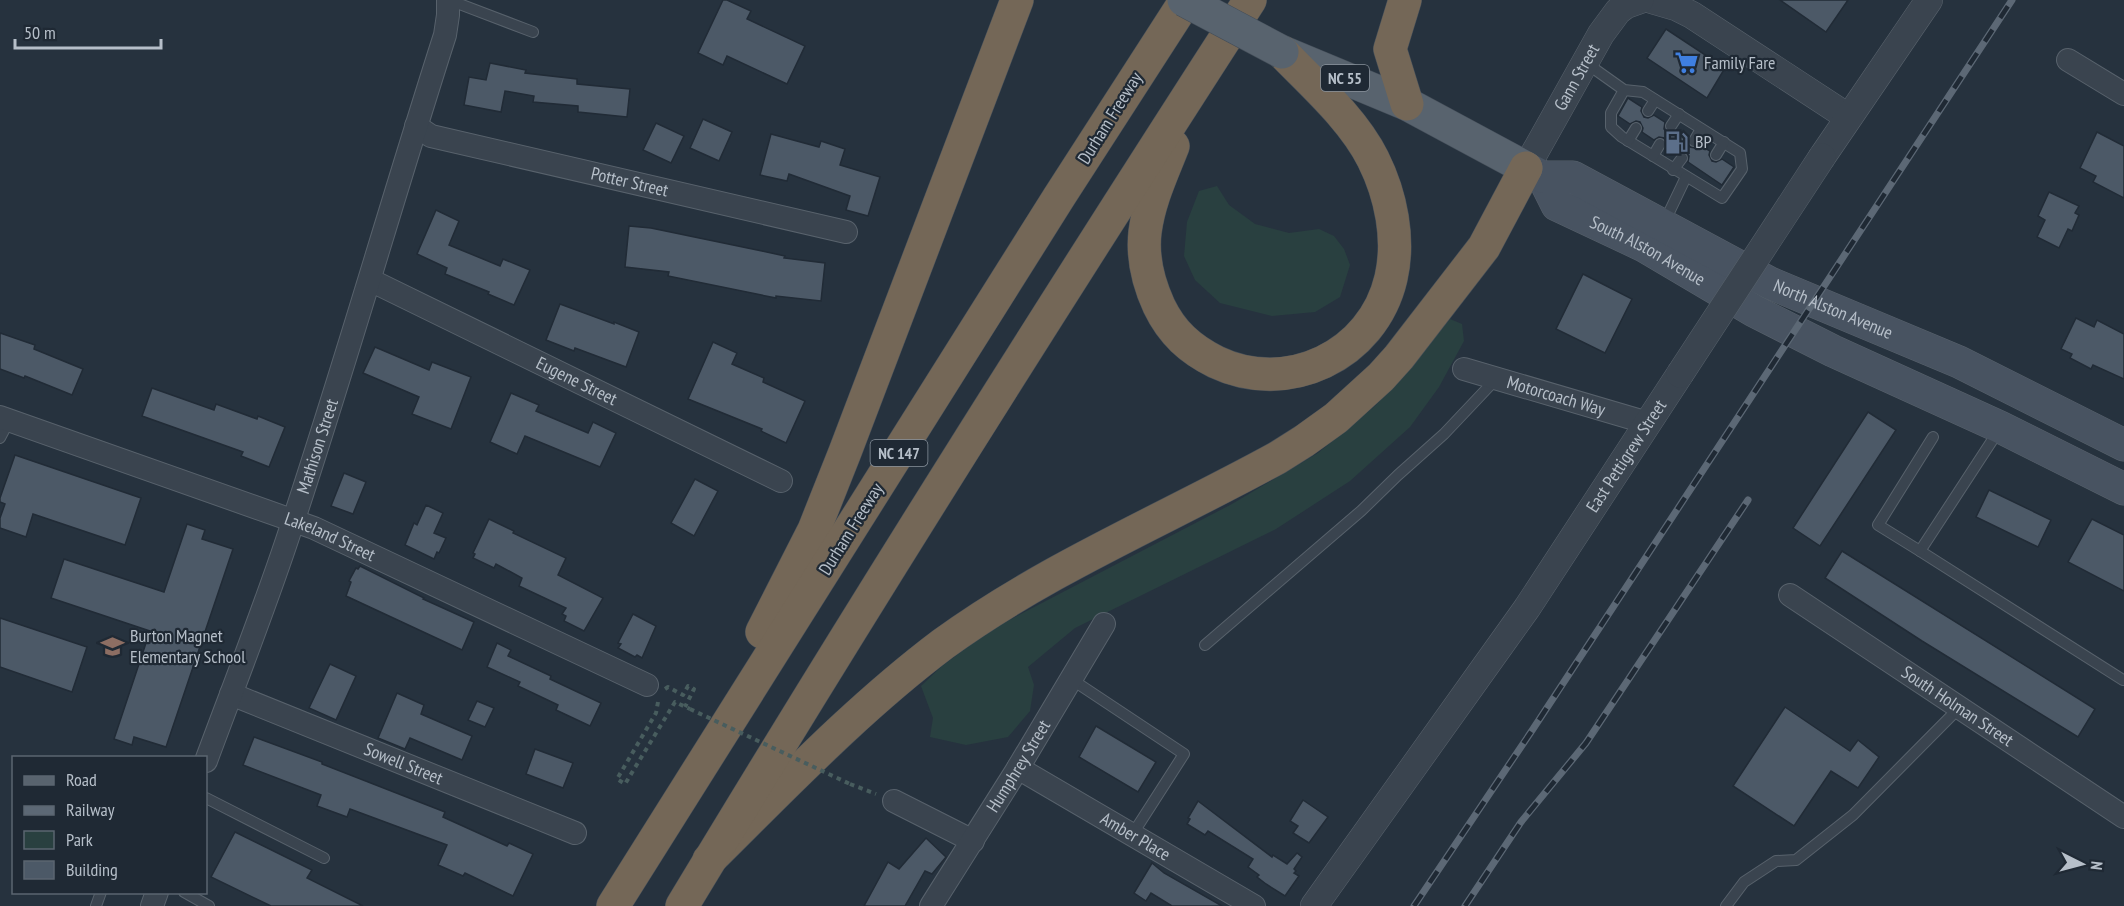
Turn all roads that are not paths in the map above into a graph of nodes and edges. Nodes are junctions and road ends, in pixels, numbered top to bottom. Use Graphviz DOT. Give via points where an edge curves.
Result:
graph roads {
  1 [pos="448,0"];
  2 [pos="1017,0"];
  3 [pos="1185,0"];
  4 [pos="1250,0"];
  5 [pos="1405,0"];
  6 [pos="1640,0"];
  7 [pos="1652,0"];
  8 [pos="1929,0"];
  9 [pos="533,32"];
  10 [pos="1282,52"];
  11 [pos="2068,60"];
  12 [pos="1586,63"];
  13 [pos="1202,74"];
  14 [pos="1624,90"];
  15 [pos="2124,94"];
  16 [pos="1655,100"];
  17 [pos="1407,104"];
  18 [pos="1648,111"];
  19 [pos="1678,114"];
  20 [pos="1848,117"];
  21 [pos="416,126"];
  22 [pos="1671,126"];
  23 [pos="1636,128"];
  24 [pos="1701,129"];
  25 [pos="1628,141"];
  26 [pos="1694,141"];
  27 [pos="1724,142"];
  28 [pos="1660,144"];
  29 [pos="1716,155"];
  30 [pos="1653,156"];
  31 [pos="1682,158"];
  32 [pos="1673,170"];
  33 [pos="1535,172"];
  34 [pos="1704,173"];
  35 [pos="1686,177"];
  36 [pos="1696,183"];
  37 [pos="1663,225"];
  38 [pos="846,232"];
  39 [pos="370,279"];
  40 [pos="1464,369"];
  41 [pos="1496,378"];
  42 [pos="1648,423"];
  43 [pos="3,425"];
  44 [pos="2000,427"];
  45 [pos="1933,437"];
  46 [pos="2124,446"];
  47 [pos="781,481"];
  48 [pos="2124,489"];
  49 [pos="293,519"];
  50 [pos="1920,551"];
  51 [pos="1790,595"];
  52 [pos="1104,624"];
  53 [pos="1205,645"];
  54 [pos="1071,679"];
  55 [pos="2123,680"];
  56 [pos="647,685"];
  57 [pos="231,694"];
  58 [pos="1959,708"];
  59 [pos="711,751"];
  60 [pos="207,758"];
  61 [pos="1018,768"];
  62 [pos="207,799"];
  63 [pos="894,801"];
  64 [pos="2124,817"];
  65 [pos="575,833"];
  66 [pos="1132,835"];
  67 [pos="973,841"];
  68 [pos="324,858"];
  69 [pos="710,860"];
  70 [pos="187,894"];
  71 [pos="208,906"];
  72 [pos="613,906"];
  73 [pos="682,906"];
  74 [pos="931,906"];
  75 [pos="1254,906"];
  76 [pos="1314,906"];
  77 [pos="1726,906"];
  1 -- 9 [label="lane"];
  1 -- 21 [label="street, Mathison Street" via="445,35"];
  2 -- 59 [label="highway" via="818,519 735,682"];
  3 -- 10 [label="main road, NC 55, bridge"];
  3 -- 59 [label="highway, Durham Freeway / NC 147"];
  4 -- 13 [label="highway, NC 147"];
  5 -- 17 [label="highway" via="1390,50"];
  6 -- 12 [label="street, Gann Street" via="1618,11"];
  7 -- 20 [label="street" via="1692,15"];
  8 -- 20 [label="street, East Pettigrew Street"];
  10 -- 13 [label="highway" via="1367,148 1390,204 1394,233 1391,280 1371,323 1340,353 1317,366 1291,373 1248,372 1202,355 1174,332 1150,286 1145,251 1150,204"];
  10 -- 17 [label="main road, NC 55"];
  11 -- 15 [label="street"];
  12 -- 14 [label="lane"];
  12 -- 33 [label="street, Gann Street"];
  13 -- 69 [label="highway, NC 147"];
  14 -- 16 [label="lane" via="1643,92"];
  14 -- 25 [label="lane" via="1611,113 1611,127"];
  16 -- 18 [label="lane"];
  16 -- 19 [label="lane"];
  17 -- 33 [label="main road, NC 55"];
  19 -- 22 [label="lane"];
  19 -- 24 [label="lane"];
  20 -- 42 [label="street, East Pettigrew Street, bridge"];
  21 -- 38 [label="street, Potter Street" via="431,136"];
  21 -- 39 [label="street, Mathison Street"];
  23 -- 25 [label="lane"];
  24 -- 26 [label="lane"];
  24 -- 27 [label="lane"];
  25 -- 30 [label="lane"];
  27 -- 29 [label="lane"];
  27 -- 36 [label="lane" via="1740,153 1742,169 1722,198"];
  28 -- 30 [label="lane"];
  30 -- 32 [label="lane"];
  31 -- 32 [label="lane"];
  32 -- 35 [label="lane"];
  33 -- 37 [label="main road, North Alston Avenue / NC 55" via="1573,177"];
  33 -- 44 [label="main road, South Alston Avenue" via="1557,205 1644,246 1754,311 1833,351"];
  33 -- 69 [label="highway" via="1471,265 1399,357 1336,418 1277,458 1028,589 944,644 853,718"];
  34 -- 36 [label="lane"];
  35 -- 36 [label="lane"];
  35 -- 37 [label="lane"];
  37 -- 46 [label="main road, North Alston Avenue / NC 55" via="1770,283 1959,362"];
  39 -- 47 [label="street, Eugene Street"];
  39 -- 49 [label="street, Mathison Street"];
  40 -- 41 [label="street, Motorcoach Way"];
  41 -- 42 [label="street, Motorcoach Way"];
  41 -- 53 [label="lane" via="1444,434 1361,511"];
  42 -- 76 [label="street, East Pettigrew Street" via="1527,608"];
  43 -- 49 [label="street, Lakeland Street"];
  44 -- 48 [label="main road, South Alston Avenue"];
  44 -- 50 [label="lane"];
  45 -- 50 [label="lane" via="1878,525"];
  49 -- 56 [label="street, Lakeland Street"];
  49 -- 57 [label="street, Mathison Street"];
  50 -- 55 [label="lane"];
  51 -- 58 [label="street, South Holman Street"];
  52 -- 54 [label="street, Humphrey Street"];
  54 -- 61 [label="street, Humphrey Street"];
  54 -- 66 [label="lane" via="1184,754"];
  57 -- 60 [label="street, Mathison Street"];
  57 -- 65 [label="street, Sowell Street"];
  58 -- 64 [label="street, South Holman Street"];
  58 -- 77 [label="lane" via="1853,815 1796,861 1776,861 1744,882"];
  59 -- 72 [label="highway, Durham Freeway / NC 147"];
  61 -- 66 [label="street, Amber Place"];
  61 -- 67 [label="street, Humphrey Street"];
  62 -- 68 [label="lane"];
  63 -- 67 [label="street"];
  66 -- 75 [label="street, Amber Place"];
  67 -- 74 [label="street, Humphrey Street"];
  69 -- 73 [label="highway, NC 147"];
  70 -- 71 [label="lane"];
}
